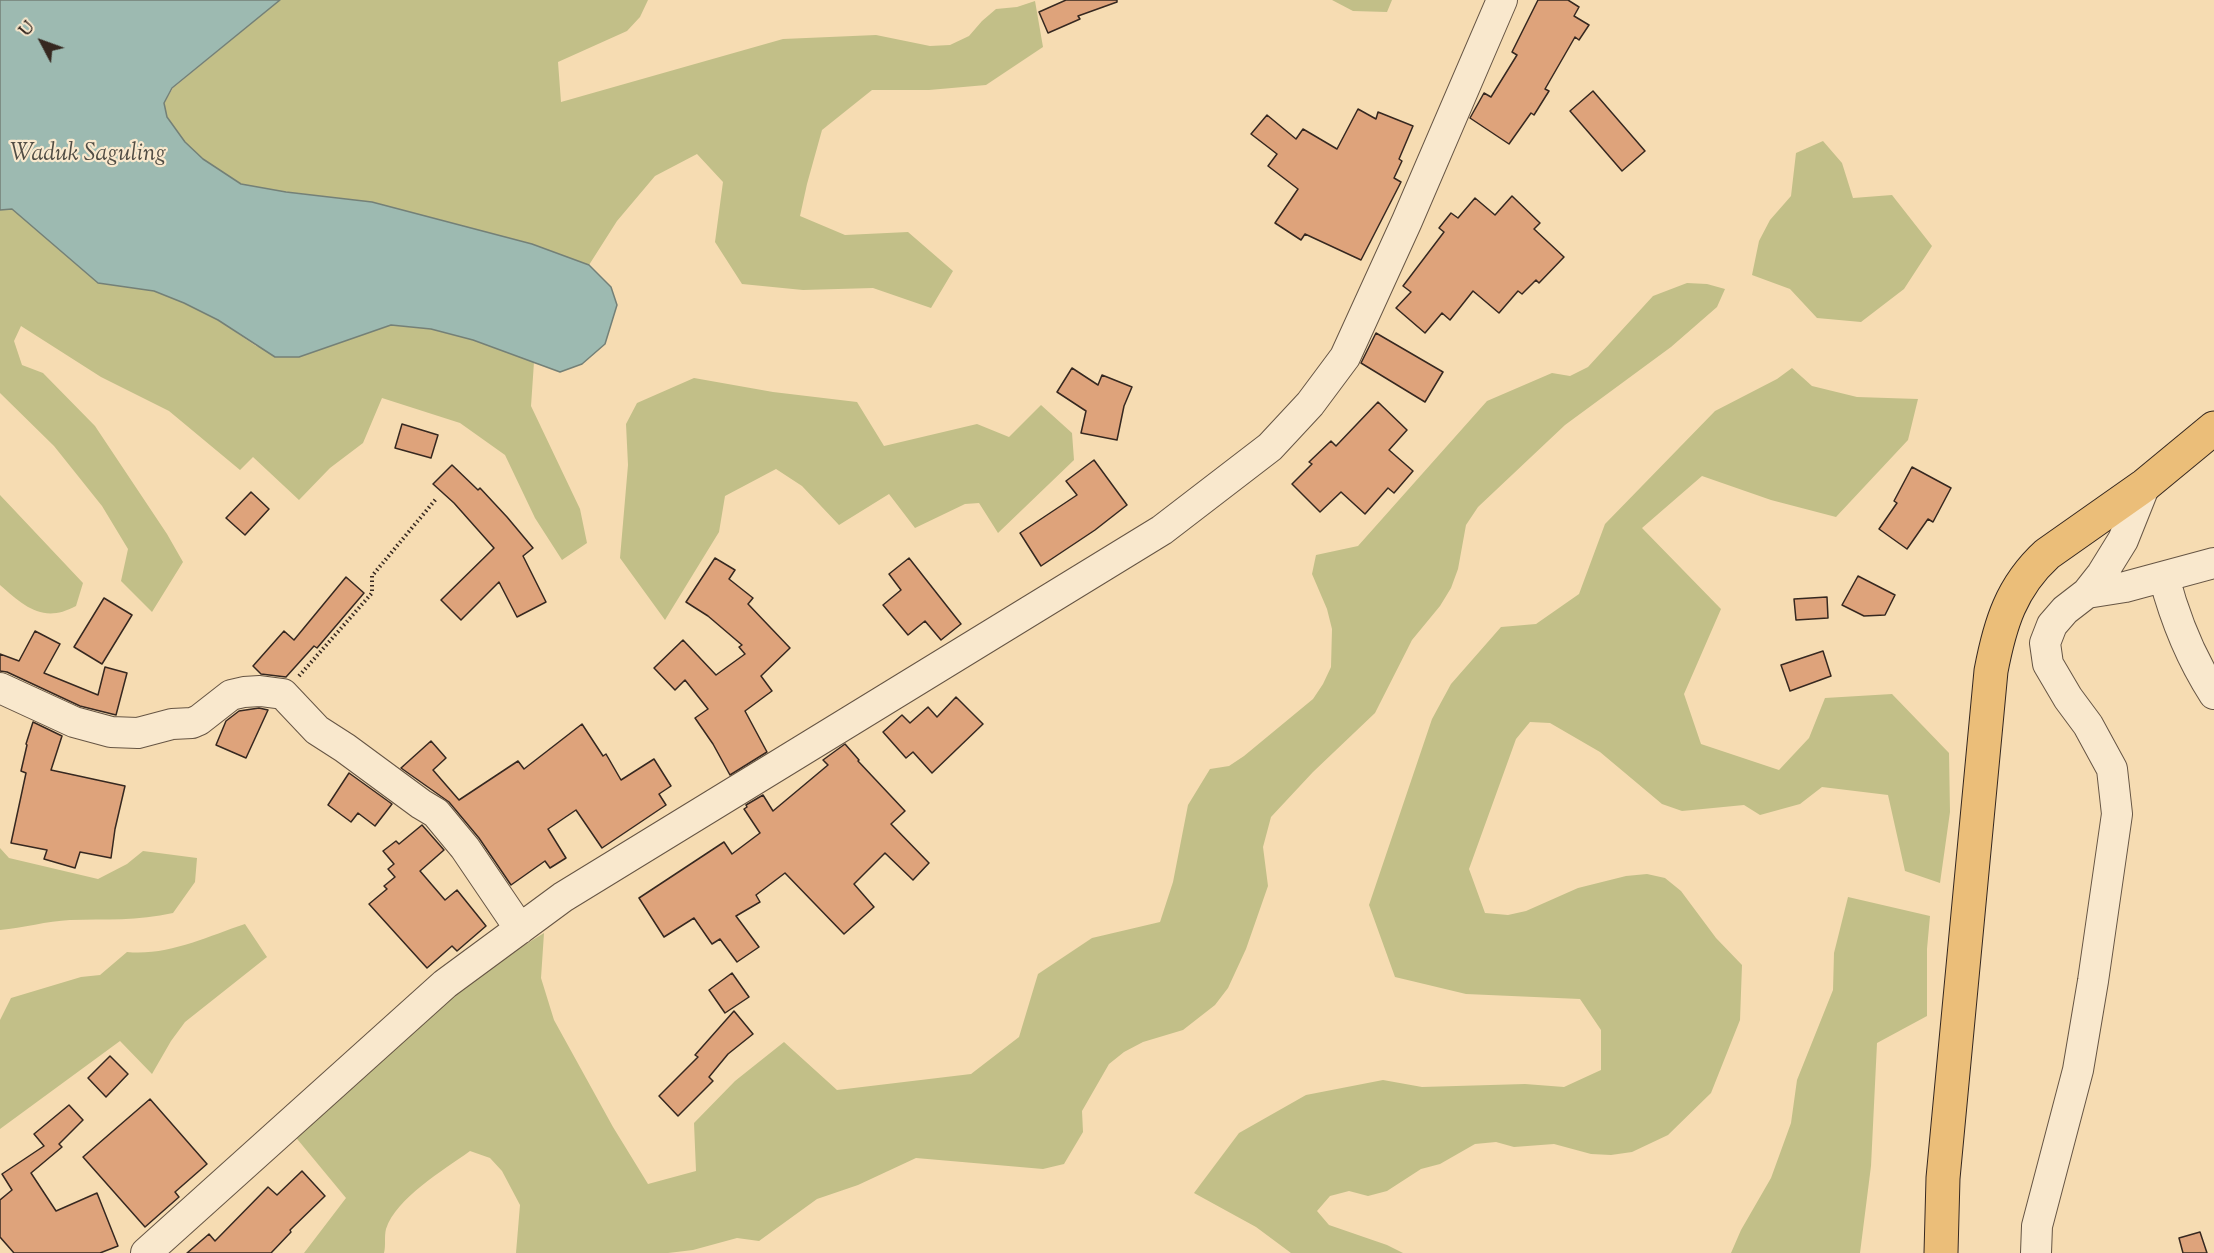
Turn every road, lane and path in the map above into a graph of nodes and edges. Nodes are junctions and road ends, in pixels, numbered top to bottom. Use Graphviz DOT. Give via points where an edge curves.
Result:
graph roads {
  1 [pos="1502,0"];
  2 [pos="2214,428"];
  3 [pos="2145,485"];
  4 [pos="436,499"];
  5 [pos="2214,563"];
  6 [pos="2164,577"];
  7 [pos="2087,593"];
  8 [pos="0,688"];
  9 [pos="283,694"];
  10 [pos="2214,694"];
  11 [pos="520,929"];
  12 [pos="146,1253"];
  13 [pos="1941,1253"];
  14 [pos="2036,1253"];
  1 -- 11 [label="street" via="1345,357 1310,404 1270,447 1162,530 563,897"];
  2 -- 3 [label="main road"];
  3 -- 7 [label="street" via="2123,540"];
  3 -- 13 [label="main road" via="2033,566 2013,596 1998,634 1990,682 1943,1178"];
  4 -- 9 [label="path" via="372,576 372,594"];
  5 -- 6 [label="street"];
  6 -- 7 [label="street"];
  6 -- 10 [label="street" via="2182,634"];
  7 -- 14 [label="street" via="2052,625 2047,634 2046,655 2054,675 2088,724 2112,769 2117,814 2078,1070 2037,1226"];
  8 -- 9 [label="street" via="74,722 111,732 138,733 192,723 231,695 260,691"];
  9 -- 11 [label="street" via="317,730 436,813"];
  11 -- 12 [label="street" via="445,984"];
}
